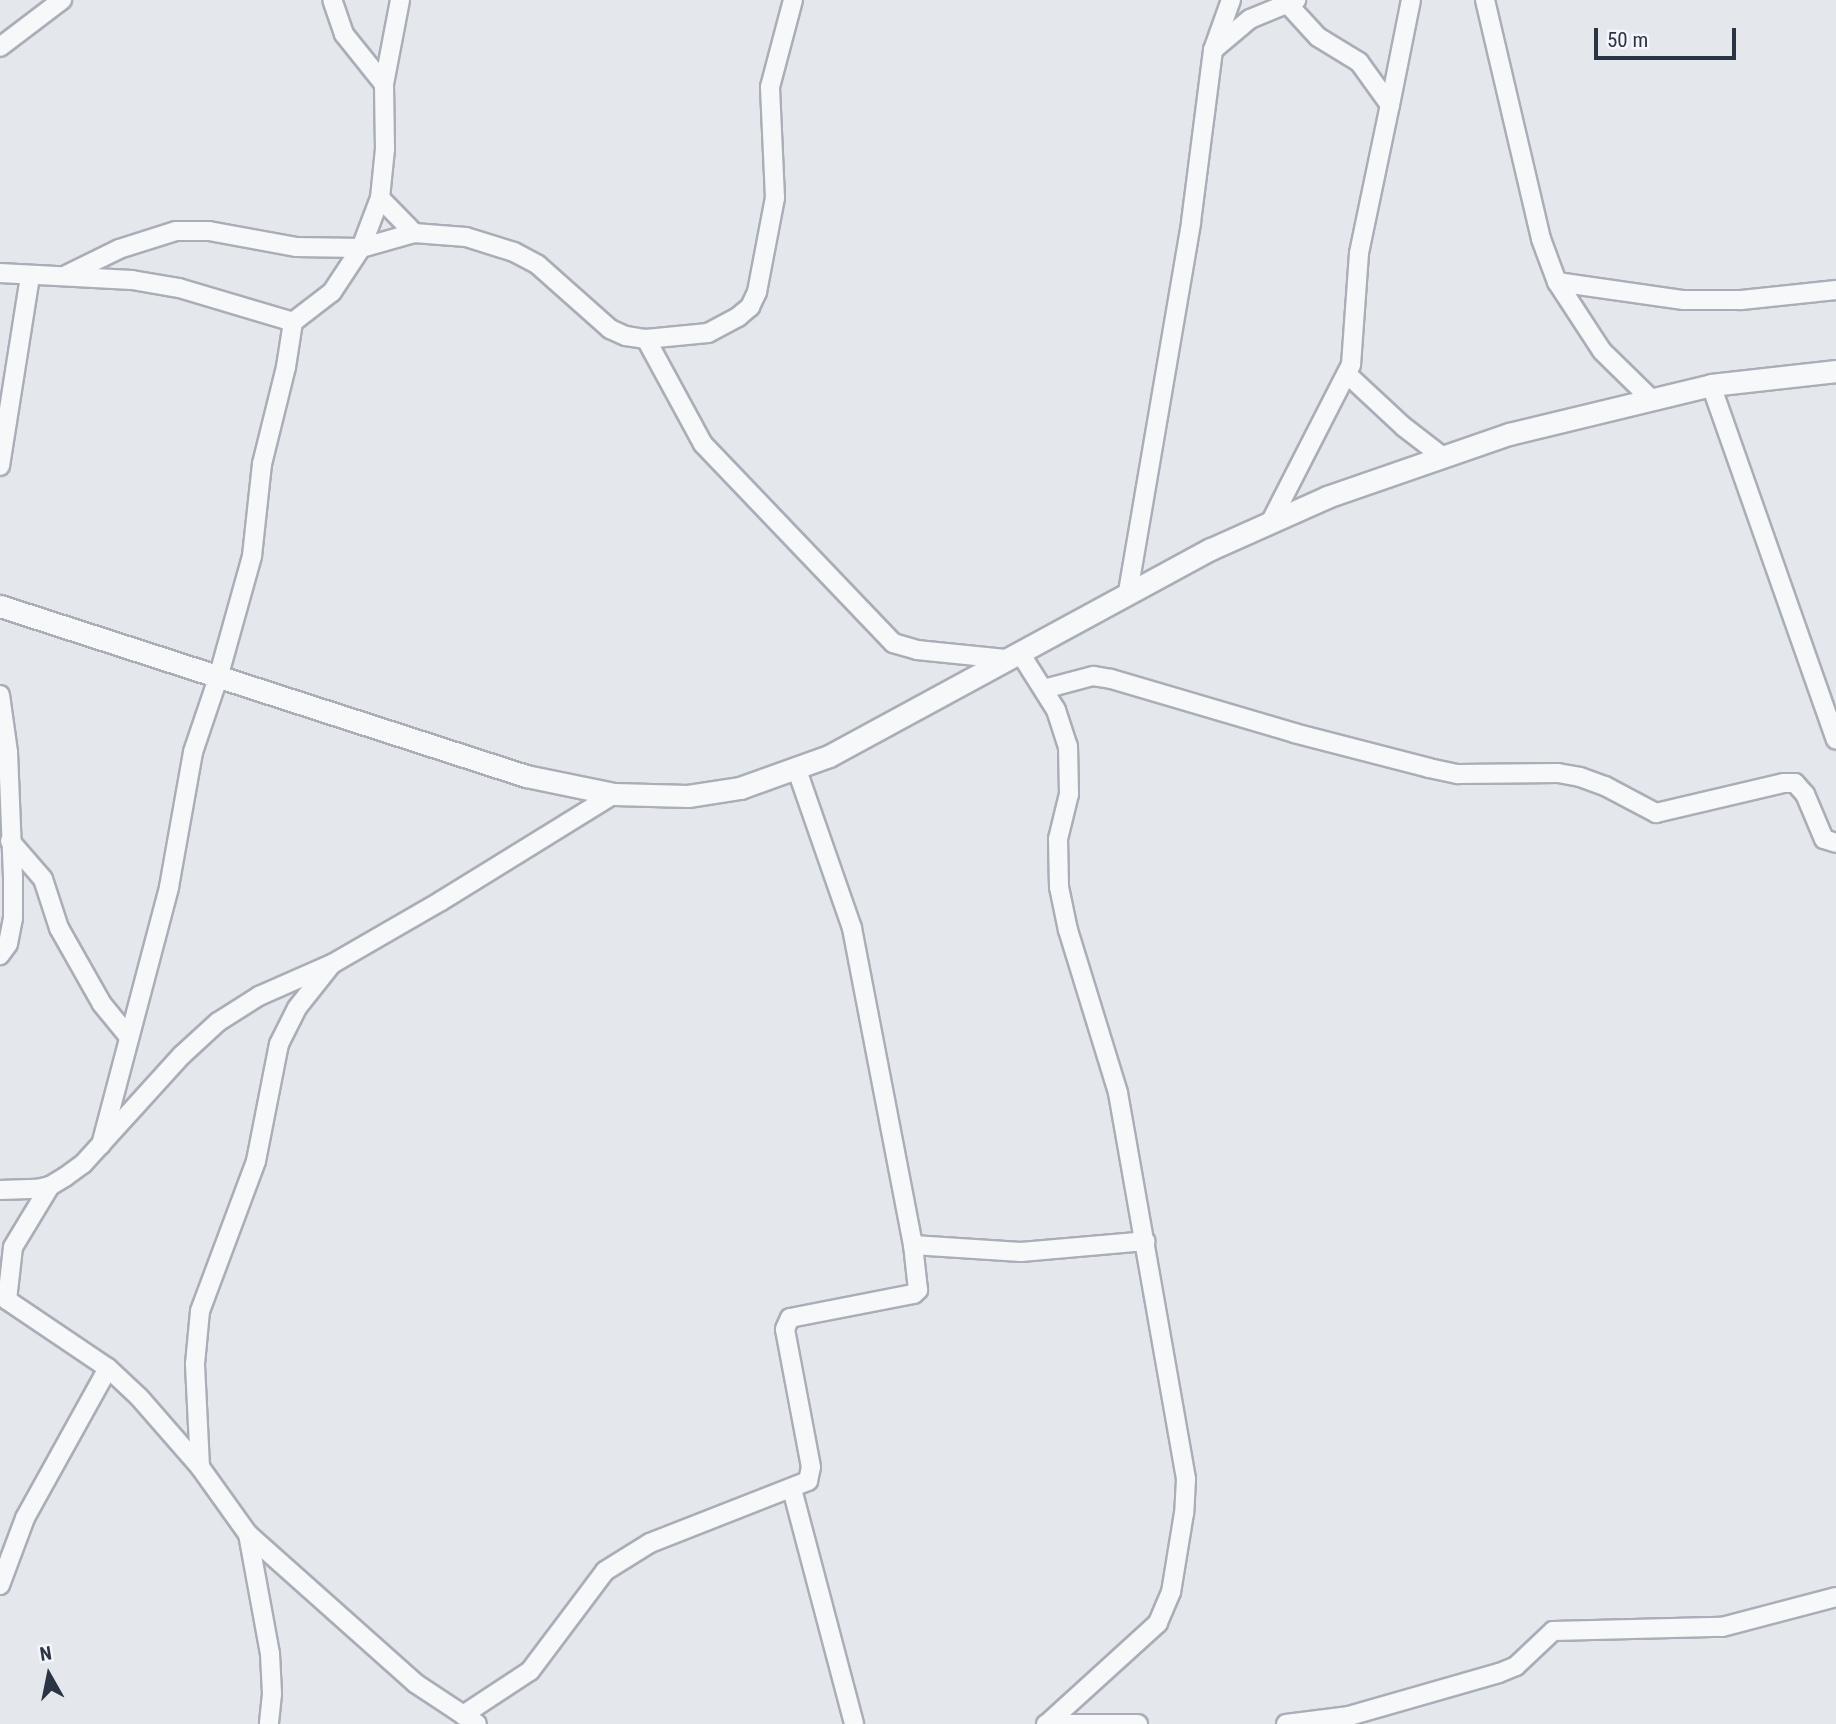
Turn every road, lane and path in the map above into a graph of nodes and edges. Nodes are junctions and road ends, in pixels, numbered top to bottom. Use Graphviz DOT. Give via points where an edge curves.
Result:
graph roads {
  1 [pos="62,0"];
  2 [pos="332,0"];
  3 [pos="400,0"];
  4 [pos="793,0"];
  5 [pos="1231,0"];
  6 [pos="1411,0"];
  7 [pos="1485,0"];
  8 [pos="1289,1"];
  9 [pos="0,47"];
  10 [pos="1213,50"];
  11 [pos="384,84"];
  12 [pos="1390,105"];
  13 [pos="380,198"];
  14 [pos="414,233"];
  15 [pos="361,248"];
  16 [pos="0,273"];
  17 [pos="66,275"];
  18 [pos="30,277"];
  19 [pos="1557,282"];
  20 [pos="1836,290"];
  21 [pos="293,322"];
  22 [pos="646,339"];
  23 [pos="1836,371"];
  24 [pos="1348,375"];
  25 [pos="1711,385"];
  26 [pos="1651,399"];
  27 [pos="1443,457"];
  28 [pos="0,466"];
  29 [pos="1272,521"];
  30 [pos="1128,592"];
  31 [pos="0,606"];
  32 [pos="1013,656"];
  33 [pos="218,678"];
  34 [pos="1044,688"];
  35 [pos="0,695"];
  36 [pos="1836,740"];
  37 [pos="796,767"];
  38 [pos="614,794"];
  39 [pos="10,841"];
  40 [pos="1836,843"];
  41 [pos="0,955"];
  42 [pos="332,964"];
  43 [pos="129,1037"];
  44 [pos="101,1145"];
  45 [pos="50,1186"];
  46 [pos="0,1191"];
  47 [pos="1146,1241"];
  48 [pos="913,1245"];
  49 [pos="3,1296"];
  50 [pos="108,1368"];
  51 [pos="200,1467"];
  52 [pos="792,1489"];
  53 [pos="248,1534"];
  54 [pos="0,1585"];
  55 [pos="1836,1597"];
  56 [pos="470,1720"];
  57 [pos="269,1724"];
  58 [pos="854,1724"];
  59 [pos="1046,1724"];
  60 [pos="1138,1724"];
  61 [pos="1286,1724"];
  1 -- 9 [label="street"];
  2 -- 11 [label="street" via="344,34"];
  3 -- 11 [label="street"];
  4 -- 22 [label="street" via="770,87 775,198 757,292 750,307 723,327 708,333"];
  5 -- 10 [label="street"];
  6 -- 12 [label="street"];
  7 -- 19 [label="street" via="1541,239"];
  8 -- 10 [label="street" via="1250,19"];
  8 -- 12 [label="street" via="1329,46 1359,62"];
  10 -- 30 [label="street" via="1191,222"];
  11 -- 13 [label="street" via="386,149"];
  12 -- 24 [label="street" via="1359,253"];
  13 -- 14 [label="street"];
  13 -- 15 [label="street"];
  14 -- 15 [label="street"];
  14 -- 22 [label="street" via="466,237 514,252 538,265 610,329"];
  15 -- 17 [label="street" via="296,247 209,231 176,231 119,249"];
  15 -- 21 [label="street" via="332,292"];
  16 -- 18 [label="street"];
  17 -- 18 [label="street"];
  17 -- 21 [label="street" via="179,288"];
  18 -- 28 [label="street"];
  19 -- 20 [label="street" via="1684,300 1741,300"];
  19 -- 26 [label="street" via="1591,337"];
  21 -- 33 [label="street" via="262,464 252,556"];
  22 -- 32 [label="street" via="703,444 893,643 917,650"];
  23 -- 25 [label="street"];
  24 -- 27 [label="street"];
  24 -- 29 [label="street"];
  25 -- 26 [label="street"];
  25 -- 36 [label="street"];
  26 -- 27 [label="street" via="1509,434"];
  27 -- 29 [label="street"];
  29 -- 30 [label="street"];
  30 -- 32 [label="street"];
  31 -- 33 [label="street"];
  32 -- 34 [label="street"];
  32 -- 37 [label="street" via="829,755"];
  33 -- 38 [label="street" via="526,776"];
  33 -- 43 [label="street" via="193,752 169,887"];
  34 -- 40 [label="street" via="1093,676 1111,679 1429,768 1458,774 1580,777 1656,813 1795,783 1801,786 1824,839"];
  34 -- 47 [label="street" via="1068,746 1069,794 1058,839 1059,887 1118,1093"];
  35 -- 39 [label="street" via="8,752"];
  37 -- 38 [label="street" via="740,788 688,796"];
  37 -- 48 [label="street" via="852,928"];
  38 -- 42 [label="street"];
  39 -- 41 [label="street" via="13,918 8,944"];
  39 -- 43 [label="street" via="43,879 59,928 102,1004"];
  42 -- 44 [label="street" via="259,996 218,1022"];
  42 -- 51 [label="street" via="297,1008 279,1044 256,1161 200,1311 195,1364"];
  43 -- 44 [label="street"];
  44 -- 45 [label="street" via="83,1164"];
  45 -- 46 [label="street"];
  45 -- 49 [label="street" via="13,1247"];
  47 -- 48 [label="street" via="1021,1252"];
  47 -- 59 [label="street" via="1186,1479 1171,1592 1158,1623 1142,1640"];
  48 -- 52 [label="street" via="919,1285 914,1294 788,1320 812,1475"];
  49 -- 50 [label="street"];
  50 -- 51 [label="street"];
  50 -- 54 [label="street" via="25,1518"];
  51 -- 53 [label="street"];
  52 -- 56 [label="street" via="650,1543 620,1560 605,1571 530,1671"];
  52 -- 58 [label="street"];
  53 -- 56 [label="street" via="415,1683"];
  53 -- 57 [label="street" via="270,1654"];
  55 -- 61 [label="street" via="1722,1627 1553,1631 1516,1666 1499,1673 1349,1716"];
  59 -- 60 [label="street"];
}
